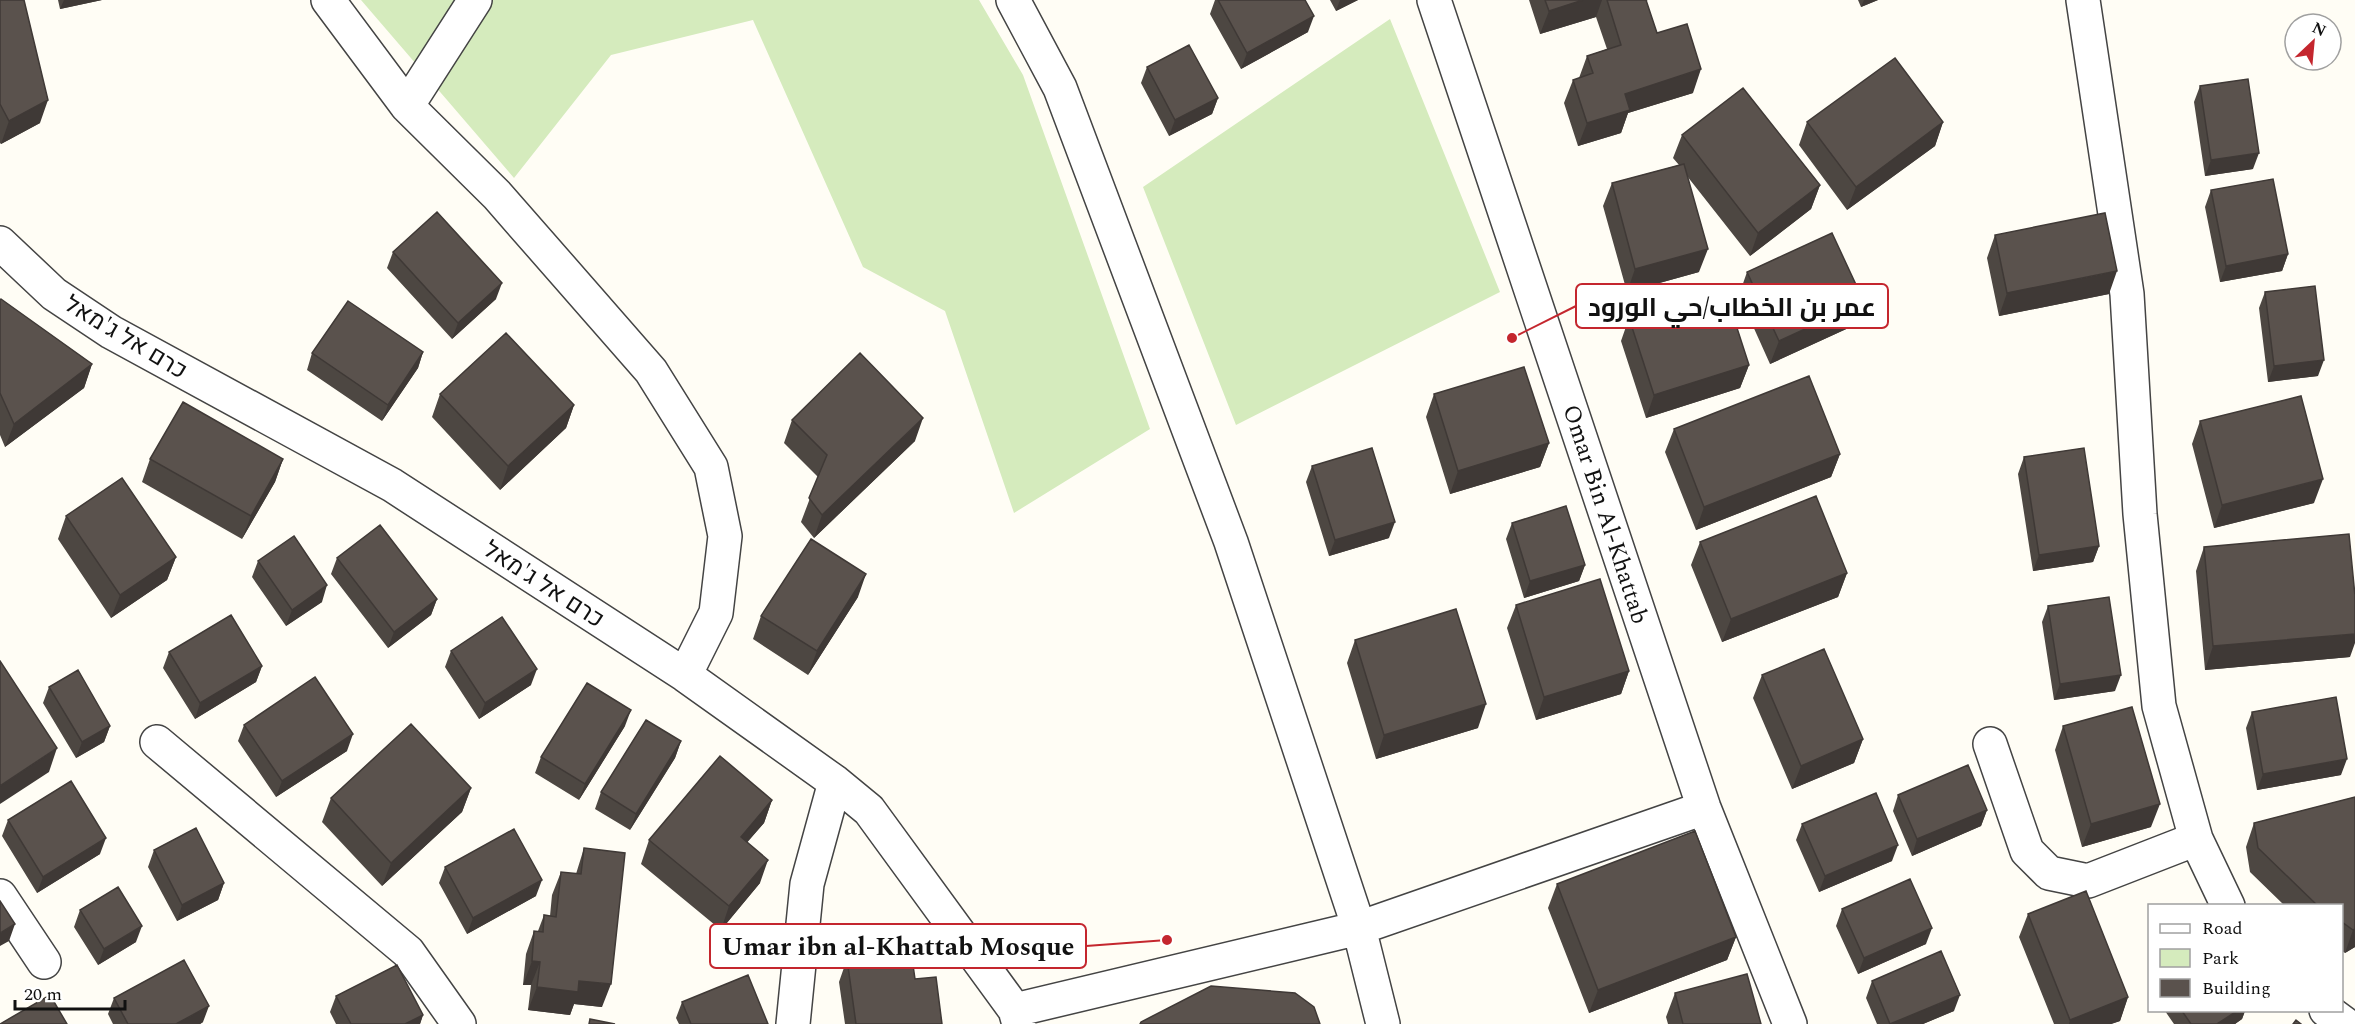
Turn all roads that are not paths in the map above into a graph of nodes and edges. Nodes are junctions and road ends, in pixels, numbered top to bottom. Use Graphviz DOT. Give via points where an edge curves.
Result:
graph roads {
  1 [pos="328,0"];
  2 [pos="475,0"];
  3 [pos="1012,0"];
  4 [pos="1434,0"];
  5 [pos="2083,0"];
  6 [pos="407,106"];
  7 [pos="0,243"];
  8 [pos="685,675"];
  9 [pos="157,742"];
  10 [pos="1990,744"];
  11 [pos="835,782"];
  12 [pos="1704,808"];
  13 [pos="2196,839"];
  14 [pos="0,896"];
  15 [pos="2227,904"];
  16 [pos="1359,928"];
  17 [pos="44,962"];
  18 [pos="2327,1012"];
  19 [pos="1017,1017"];
  20 [pos="459,1024"];
  21 [pos="793,1024"];
  22 [pos="1383,1024"];
  23 [pos="1790,1024"];
  24 [pos="2345,1024"];
  1 -- 6 [label="street"];
  2 -- 6 [label="street"];
  3 -- 16 [label="street" via="1060,88 1227,531"];
  4 -- 12 [label="street, Omar Bin Al-Khattab"];
  5 -- 13 [label="street" via="2127,294 2140,514 2159,706"];
  6 -- 8 [label="street" via="497,195 651,371 711,467 724,536 716,613"];
  7 -- 8 [label="street, כרם אל ג'מאל" via="54,294 111,332 392,485"];
  8 -- 11 [label="street, כרם אל ג'מאל"];
  9 -- 20 [label="street" via="408,952"];
  10 -- 13 [label="street" via="2027,851 2049,873 2088,881"];
  11 -- 19 [label="street, כרם אל ג'מאל" via="869,810"];
  11 -- 21 [label="street" via="807,884"];
  12 -- 16 [label="street"];
  12 -- 23 [label="street, Omar Bin Al-Khattab"];
  13 -- 15 [label="street"];
  14 -- 17 [label="street"];
  16 -- 19 [label="street"];
  16 -- 22 [label="street"];
  18 -- 24 [label="street"];
}
